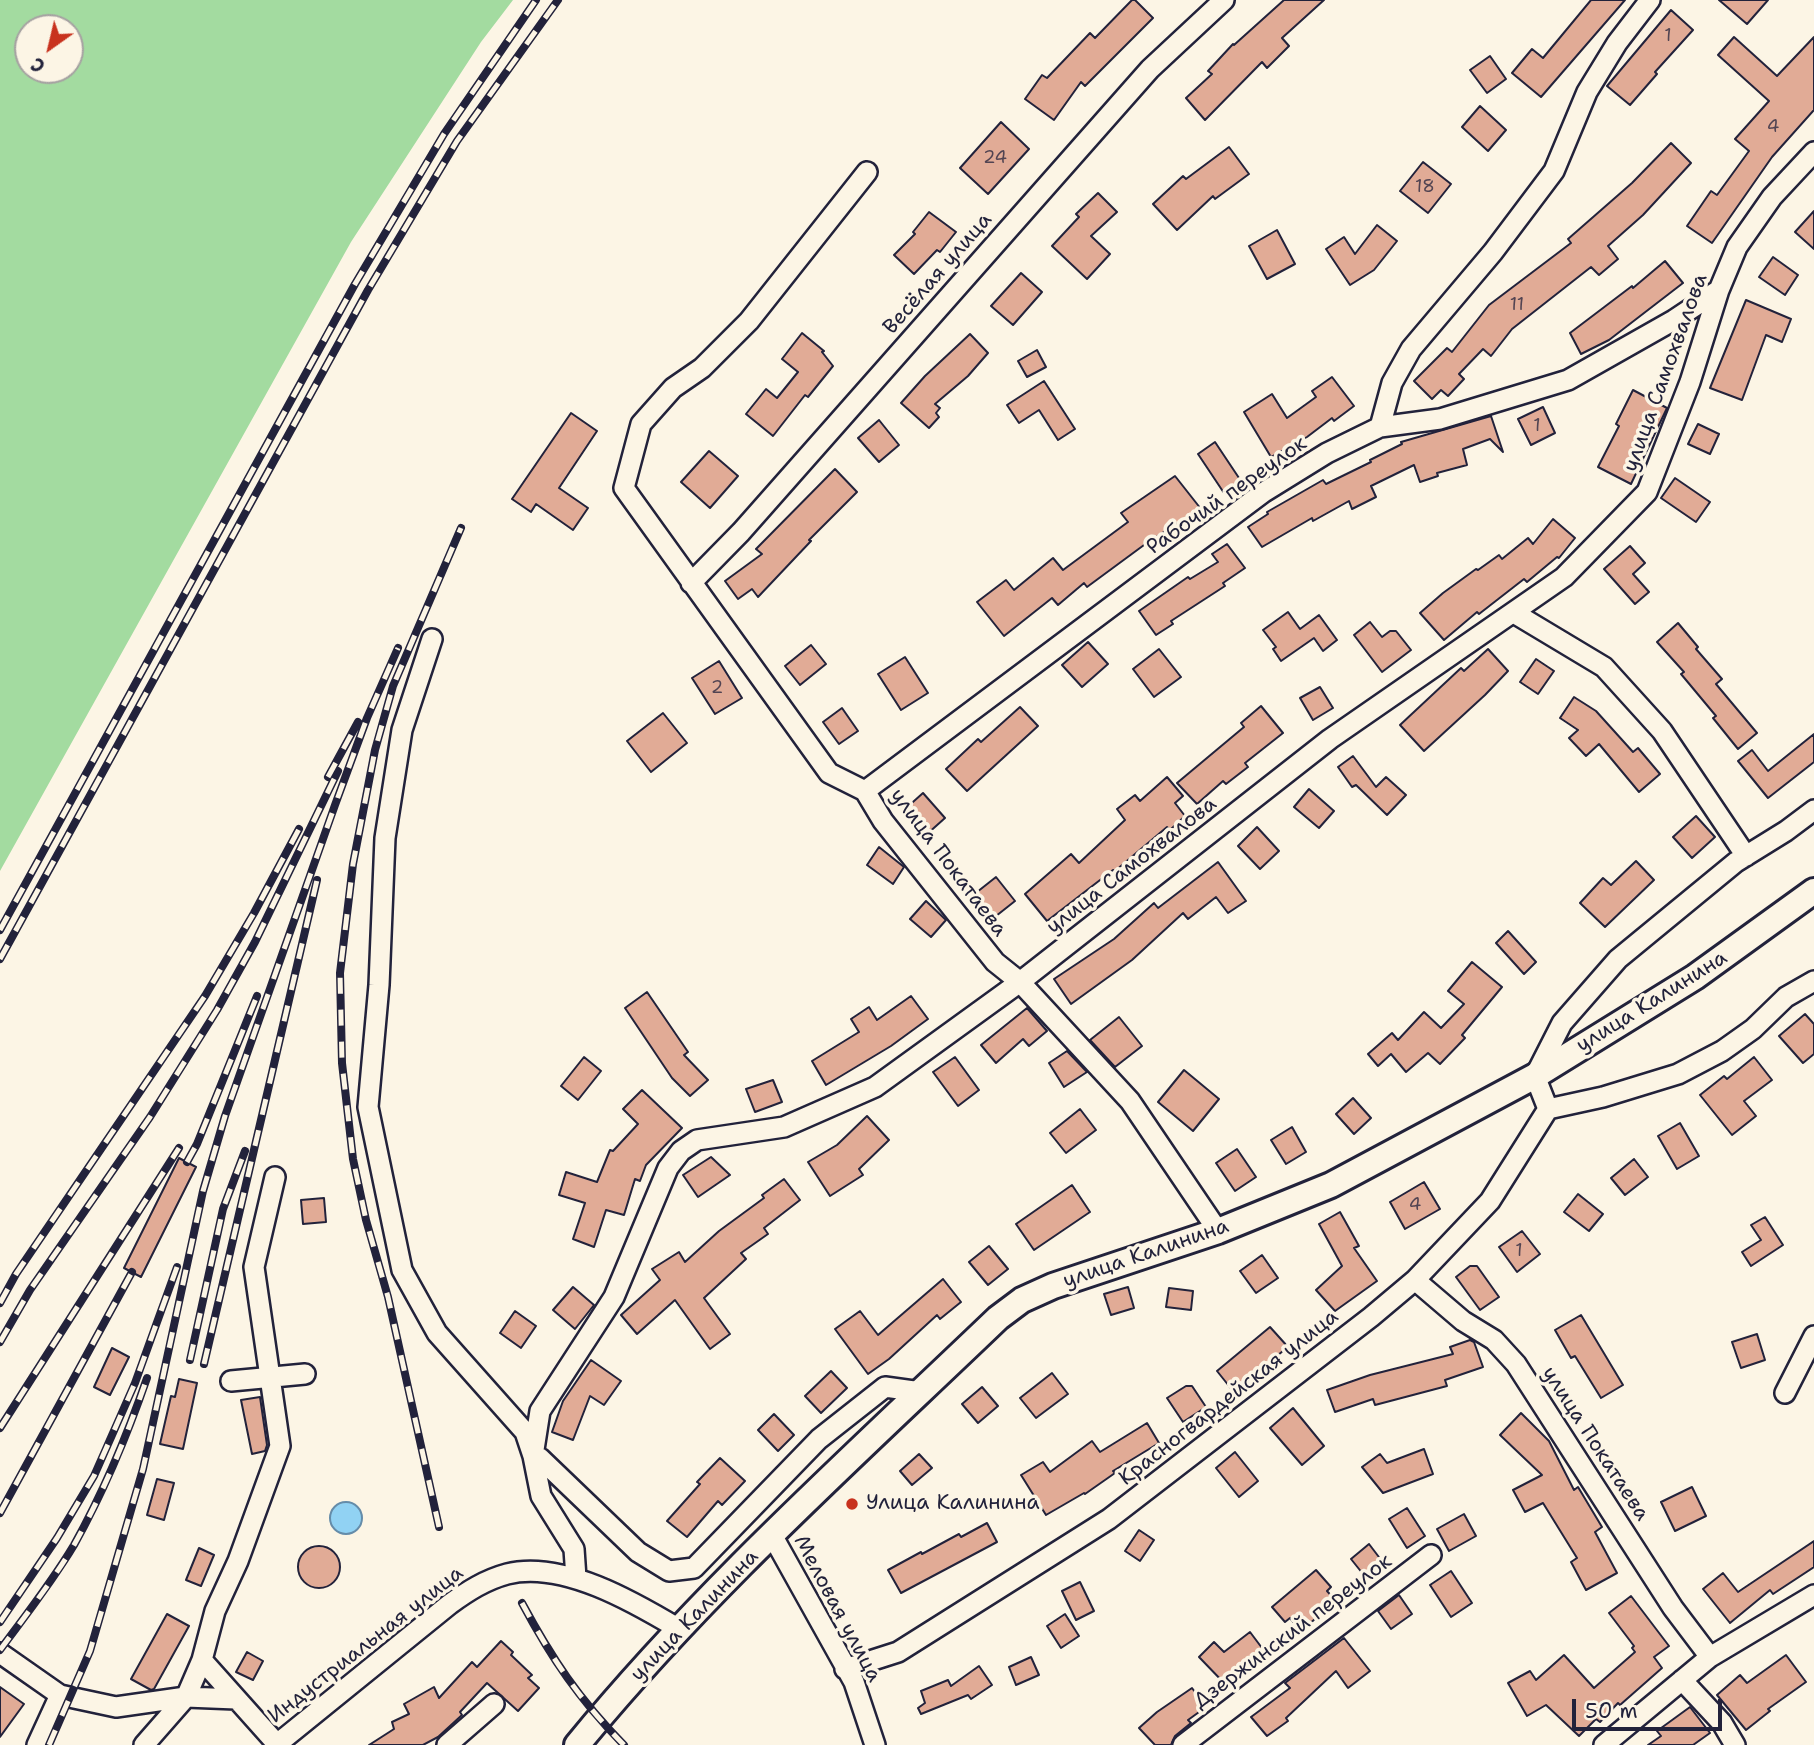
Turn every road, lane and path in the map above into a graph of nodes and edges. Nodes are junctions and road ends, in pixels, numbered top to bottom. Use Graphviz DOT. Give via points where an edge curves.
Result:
graph roads {
  1 [pos="1224,0"];
  2 [pos="1650,0"];
  3 [pos="1814,152"];
  4 [pos="867,172"];
  5 [pos="1719,290"];
  6 [pos="1380,427"];
  7 [pos="691,583"];
  8 [pos="1514,613"];
  9 [pos="432,639"];
  10 [pos="865,791"];
  11 [pos="1814,810"];
  12 [pos="1746,856"];
  13 [pos="1814,891"];
  14 [pos="1814,981"];
  15 [pos="1020,982"];
  16 [pos="1535,1076"];
  17 [pos="1549,1109"];
  18 [pos="275,1177"];
  19 [pos="1218,1231"];
  20 [pos="1415,1280"];
  21 [pos="1814,1336"];
  22 [pos="305,1374"];
  23 [pos="271,1378"];
  24 [pos="231,1381"];
  25 [pos="922,1392"];
  26 [pos="1785,1393"];
  27 [pos="533,1456"];
  28 [pos="772,1535"];
  29 [pos="1431,1555"];
  30 [pos="576,1578"];
  31 [pos="1814,1595"];
  32 [pos="679,1629"];
  33 [pos="0,1653"];
  34 [pos="1710,1657"];
  35 [pos="202,1660"];
  36 [pos="845,1669"];
  37 [pos="1682,1680"];
  38 [pos="60,1695"];
  39 [pos="186,1697"];
  40 [pos="236,1699"];
  41 [pos="494,1704"];
  42 [pos="276,1744"];
  43 [pos="37,1745"];
  44 [pos="144,1745"];
  45 [pos="447,1745"];
  46 [pos="577,1745"];
  47 [pos="875,1745"];
  48 [pos="1183,1745"];
  49 [pos="1604,1745"];
  50 [pos="1735,1745"];
  1 -- 7 [label="street, Весёлая улица" via="1150,69"];
  2 -- 6 [label="street" via="1587,92 1554,171 1411,349 1392,383"];
  3 -- 5 [label="street, улица Самохвалова" via="1772,197 1737,247"];
  4 -- 7 [label="street, улица Покатаева" via="749,321 702,368 673,388 640,424 624,488"];
  5 -- 6 [label="street, Рабочий переулок" via="1569,380 1440,419"];
  5 -- 8 [label="street, улица Самохвалова" via="1690,382 1647,492 1564,577"];
  6 -- 10 [label="street, Рабочий переулок" via="1264,492"];
  7 -- 10 [label="street, улица Покатаева" via="829,773"];
  8 -- 12 [label="street" via="1604,667 1662,731"];
  8 -- 15 [label="street, улица Самохвалова" via="1330,739"];
  9 -- 27 [label="street" via="402,730 385,838 368,1107 402,1270 437,1333 525,1432"];
  10 -- 15 [label="street, улица Покатаева" via="883,821 995,961"];
  11 -- 12 [label="street"];
  12 -- 16 [label="street" via="1618,959 1562,1023"];
  13 -- 16 [label="main road, улица Калинина" via="1695,977"];
  14 -- 17 [label="street" via="1786,997 1722,1051 1678,1074"];
  15 -- 19 [label="street, улица Покатаева" via="1130,1101"];
  15 -- 27 [label="street, улица Самохвалова" via="875,1087 784,1127 697,1140 681,1151 668,1168 614,1297 540,1411"];
  16 -- 17 [label="street"];
  16 -- 19 [label="main road, улица Калинина" via="1331,1185"];
  17 -- 20 [label="street, Красногвардейская улица" via="1490,1201"];
  18 -- 23 [label="street" via="254,1267"];
  19 -- 25 [label="main road, улица Калинина" via="1022,1300"];
  20 -- 34 [label="street, улица Покатаева" via="1463,1321 1494,1340 1516,1364 1673,1608"];
  20 -- 36 [label="street, Красногвардейская улица" via="1109,1519 898,1652"];
  21 -- 26 [label="street"];
  22 -- 23 [label="street"];
  23 -- 24 [label="street"];
  23 -- 35 [label="street" via="280,1446 215,1611"];
  25 -- 27 [label="street" via="885,1387 819,1439 694,1568 676,1571 638,1552"];
  25 -- 28 [label="main road, улица Калинина"];
  27 -- 30 [label="street, улица Самохвалова" via="541,1496 574,1549"];
  28 -- 32 [label="main road, улица Калинина"];
  28 -- 36 [label="street, Меловая улица"];
  29 -- 48 [label="street, Дзержинский переулок"];
  30 -- 32 [label="street, Индустриальная улица"];
  30 -- 42 [label="street, Индустриальная улица" via="509,1573 477,1585"];
  31 -- 34 [label="street"];
  32 -- 46 [label="main road, улица Калинина"];
  33 -- 38 [label="street"];
  34 -- 37 [label="street"];
  35 -- 39 [label="street"];
  35 -- 40 [label="street"];
  36 -- 47 [label="street, Меловая улица" via="854,1682"];
  37 -- 49 [label="street"];
  37 -- 50 [label="street"];
  38 -- 39 [label="street" via="116,1707"];
  38 -- 43 [label="street"];
  39 -- 40 [label="street"];
  39 -- 44 [label="street"];
  40 -- 42 [label="street"];
  41 -- 45 [label="street"];
}
